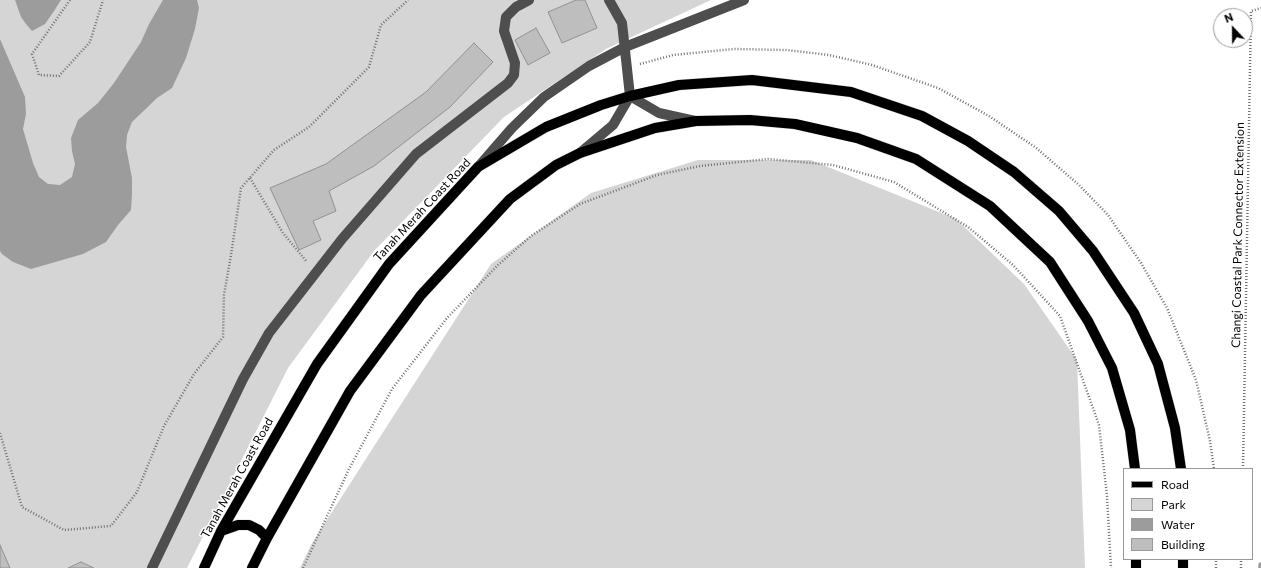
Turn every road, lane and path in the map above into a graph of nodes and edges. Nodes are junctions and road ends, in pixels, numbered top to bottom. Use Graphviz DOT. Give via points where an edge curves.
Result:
graph roads {
  1 [pos="70,0"];
  2 [pos="104,0"];
  3 [pos="408,0"];
  4 [pos="529,0"];
  5 [pos="609,0"];
  6 [pos="744,0"];
  7 [pos="1261,8"];
  8 [pos="625,47"];
  9 [pos="630,96"];
  10 [pos="696,121"];
  11 [pos="580,153"];
  12 [pos="478,167"];
  13 [pos="250,178"];
  14 [pos="316,273"];
  15 [pos="0,433"];
  16 [pos="1135,468"];
  17 [pos="1181,468"];
  18 [pos="1243,468"];
  19 [pos="221,531"];
  20 [pos="266,538"];
  21 [pos="152,568"];
  22 [pos="204,568"];
  23 [pos="252,568"];
  24 [pos="303,568"];
  25 [pos="1111,568"];
  1 -- 2 [label="path" via="32,54 39,75 59,76 90,42"];
  3 -- 13 [label="path" via="381,25 369,67 309,127 274,150"];
  4 -- 14 [label="lane" via="516,7 506,17 504,31 515,63 514,75 508,83 416,154"];
  5 -- 8 [label="lane" via="622,22"];
  6 -- 8 [label="lane"];
  7 -- 18 [label="path, Changi Coastal Park Connector Extension" via="1251,11"];
  8 -- 9 [label="lane"];
  8 -- 12 [label="lane" via="588,66 544,97 512,128"];
  9 -- 10 [label="lane" via="659,113"];
  9 -- 11 [label="lane" via="614,125"];
  9 -- 12 [label="main road, Tanah Merah Coast Road" via="546,127"];
  9 -- 17 [label="main road, Tanah Merah Coast Road" via="679,85 752,80 851,92 922,116 968,141 1014,172 1059,211 1093,251 1134,313 1158,364 1175,428"];
  10 -- 11 [label="main road" via="655,128"];
  10 -- 16 [label="main road" via="750,120 795,124 857,138 916,159 990,206 1050,262 1088,321 1112,368 1130,430"];
  11 -- 20 [label="main road" via="556,165 510,199 421,295 350,392"];
  12 -- 19 [label="main road, Tanah Merah Coast Road" via="388,264 317,364"];
  13 -- 14 [label="path" via="283,233"];
  13 -- 15 [label="path" via="241,188 224,295 223,337 194,374 164,426 137,492 111,526 64,530 22,507"];
  14 -- 21 [label="lane" via="269,333 243,379"];
  19 -- 20 [label="main road" via="238,525 250,525"];
  19 -- 22 [label="main road, Tanah Merah Coast Road"];
  20 -- 23 [label="main road"];
  24 -- 25 [label="path" via="348,469 392,388 447,318 498,265 531,236 580,204 657,175 700,166 768,159 833,165 894,182 968,227 1013,265 1060,316 1099,425 1107,496"];
}
